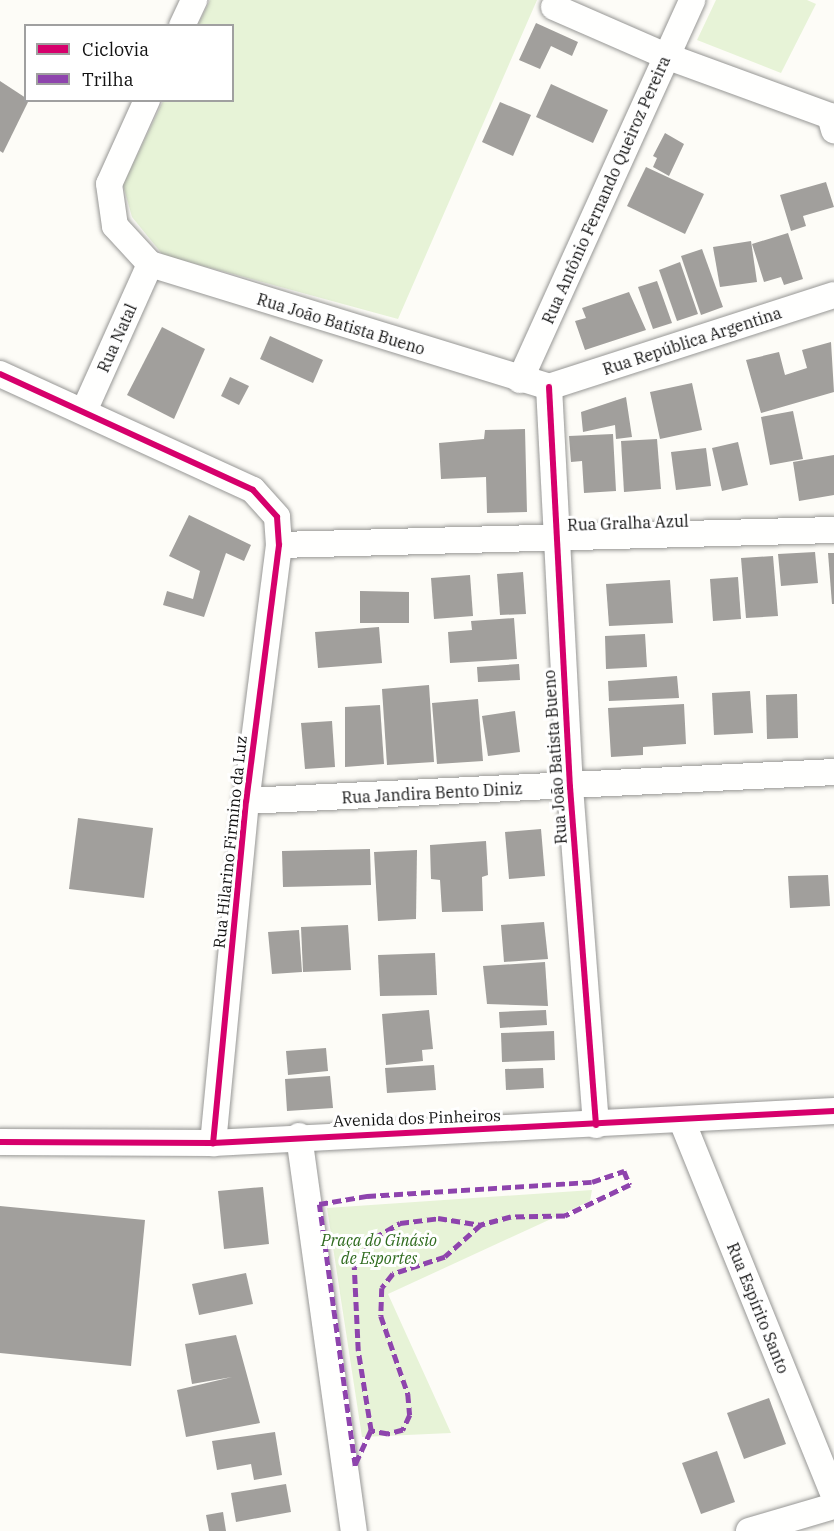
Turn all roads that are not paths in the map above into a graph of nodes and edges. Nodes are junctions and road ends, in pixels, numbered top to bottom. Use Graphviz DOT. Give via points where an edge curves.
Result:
graph roads {
  1 [pos="194,0"];
  2 [pos="692,0"];
  3 [pos="554,7"];
  4 [pos="184,24"];
  5 [pos="666,56"];
  6 [pos="146,102"];
  7 [pos="833,119"];
  8 [pos="150,264"];
  9 [pos="834,295"];
  10 [pos="0,374"];
  11 [pos="520,380"];
  12 [pos="549,387"];
  13 [pos="84,411"];
  14 [pos="834,530"];
  15 [pos="554,538"];
  16 [pos="279,545"];
  17 [pos="834,772"];
  18 [pos="570,787"];
  19 [pos="246,801"];
  20 [pos="834,1110"];
  21 [pos="682,1121"];
  22 [pos="596,1125"];
  23 [pos="299,1136"];
  24 [pos="0,1142"];
  25 [pos="213,1143"];
  26 [pos="834,1495"];
  27 [pos="834,1506"];
  28 [pos="354,1531"];
  29 [pos="749,1531"];
  1 -- 4 [label="street"];
  2 -- 5 [label="street, Rua Antônio Fernando Queiroz Pereira"];
  3 -- 5 [label="street"];
  5 -- 7 [label="street"];
  5 -- 11 [label="street, Rua Antônio Fernando Queiroz Pereira"];
  6 -- 8 [label="street" via="108,184 115,226"];
  8 -- 11 [label="street, Rua João Batista Bueno"];
  8 -- 13 [label="street, Rua Natal"];
  9 -- 12 [label="street, Rua República Argentina"];
  10 -- 13 [label="street, Rua Hilarino Firmino da Luz"];
  11 -- 12 [label="street, Rua João Batista Bueno"];
  12 -- 15 [label="street, Rua João Batista Bueno"];
  13 -- 16 [label="street, Rua Hilarino Firmino da Luz" via="253,490 277,517"];
  14 -- 15 [label="street, Rua Gralha Azul"];
  15 -- 16 [label="street, Rua Gralha Azul"];
  15 -- 18 [label="street, Rua João Batista Bueno"];
  16 -- 19 [label="street, Rua Hilarino Firmino da Luz"];
  17 -- 18 [label="street, Rua Jandira Bento Diniz"];
  18 -- 19 [label="street, Rua Jandira Bento Diniz"];
  18 -- 22 [label="street, Rua João Batista Bueno"];
  19 -- 25 [label="street, Rua Hilarino Firmino da Luz"];
  20 -- 21 [label="street, Avenida dos Pinheiros"];
  21 -- 22 [label="street, Avenida dos Pinheiros"];
  21 -- 26 [label="street, Rua Espírito Santo"];
  22 -- 23 [label="street, Avenida dos Pinheiros"];
  23 -- 25 [label="street, Avenida dos Pinheiros"];
  23 -- 28 [label="street"];
  24 -- 25 [label="street, Avenida dos Pinheiros"];
  27 -- 29 [label="street"];
}
